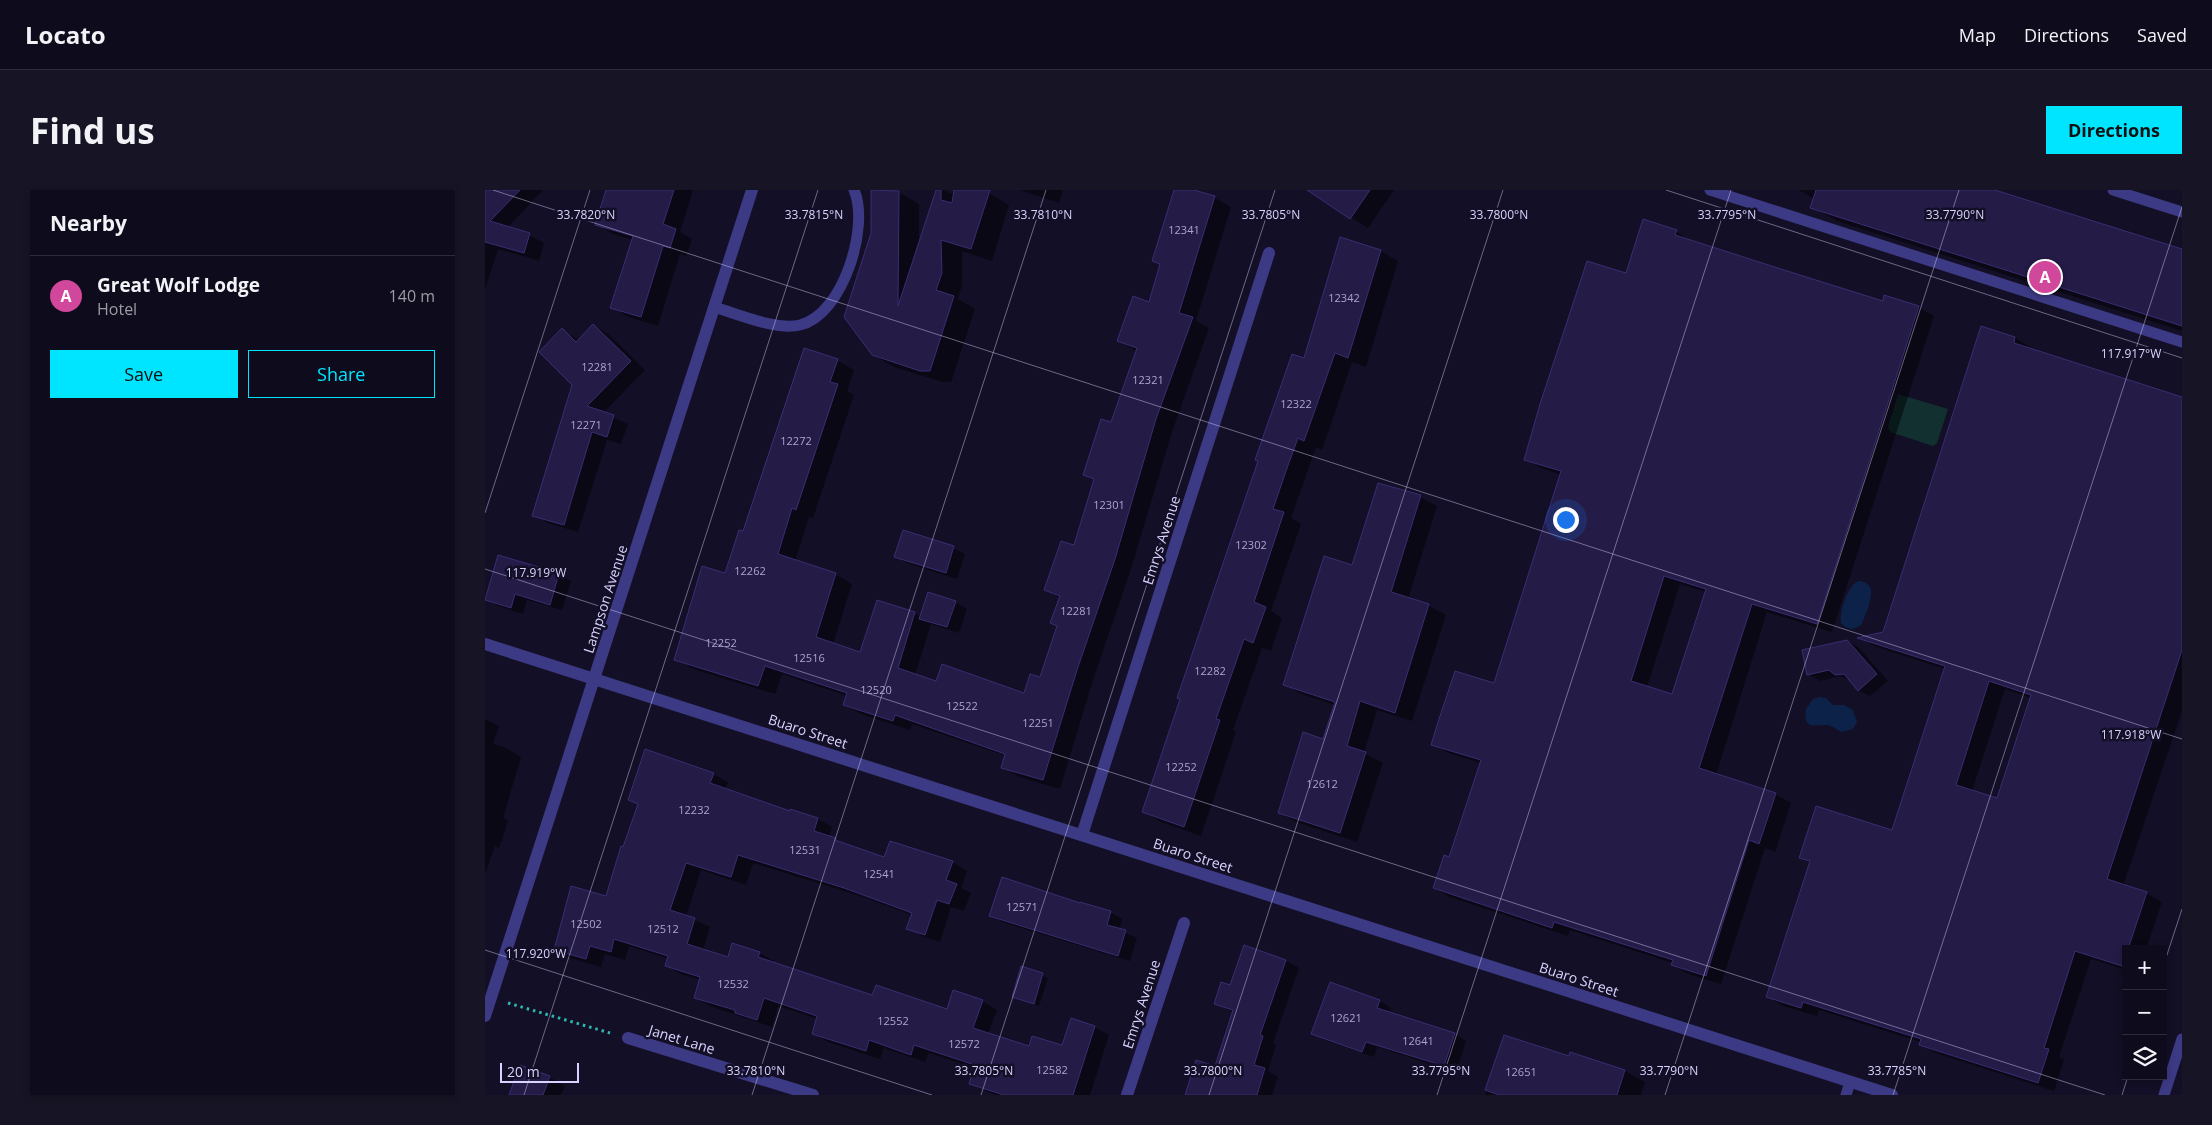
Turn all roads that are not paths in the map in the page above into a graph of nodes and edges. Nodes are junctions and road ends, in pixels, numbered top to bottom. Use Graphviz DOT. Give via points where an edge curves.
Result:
graph roads {
  1 [pos="752,190"];
  2 [pos="854,190"];
  3 [pos="1710,190"];
  4 [pos="2113,190"];
  5 [pos="1742,195"];
  6 [pos="2182,212"];
  7 [pos="1269,253"];
  8 [pos="715,307"];
  9 [pos="2182,342"];
  10 [pos="485,644"];
  11 [pos="595,679"];
  12 [pos="1082,835"];
  13 [pos="1184,923"];
  14 [pos="485,1016"];
  15 [pos="628,1038"];
  16 [pos="2182,1039"];
  17 [pos="1850,1082"];
  18 [pos="813,1095"];
  19 [pos="1127,1095"];
  20 [pos="1846,1095"];
  21 [pos="1892,1095"];
  22 [pos="2163,1095"];
  1 -- 8 [label="street, Lampson Avenue"];
  2 -- 8 [label="lane" via="859,201 857,239 843,282 831,303 815,318 802,325 786,327"];
  3 -- 5 [label="lane"];
  4 -- 6 [label="lane"];
  5 -- 9 [label="lane"];
  7 -- 12 [label="street, Emrys Avenue"];
  8 -- 11 [label="street, Lampson Avenue"];
  10 -- 11 [label="street, Buaro Street"];
  11 -- 12 [label="street, Buaro Street"];
  11 -- 14 [label="street, Lampson Avenue"];
  12 -- 17 [label="street, Buaro Street"];
  13 -- 19 [label="street, Emrys Avenue"];
  15 -- 18 [label="street, Janet Lane"];
  16 -- 22 [label="lane"];
  17 -- 20 [label="lane"];
  17 -- 21 [label="street, Buaro Street"];
}
